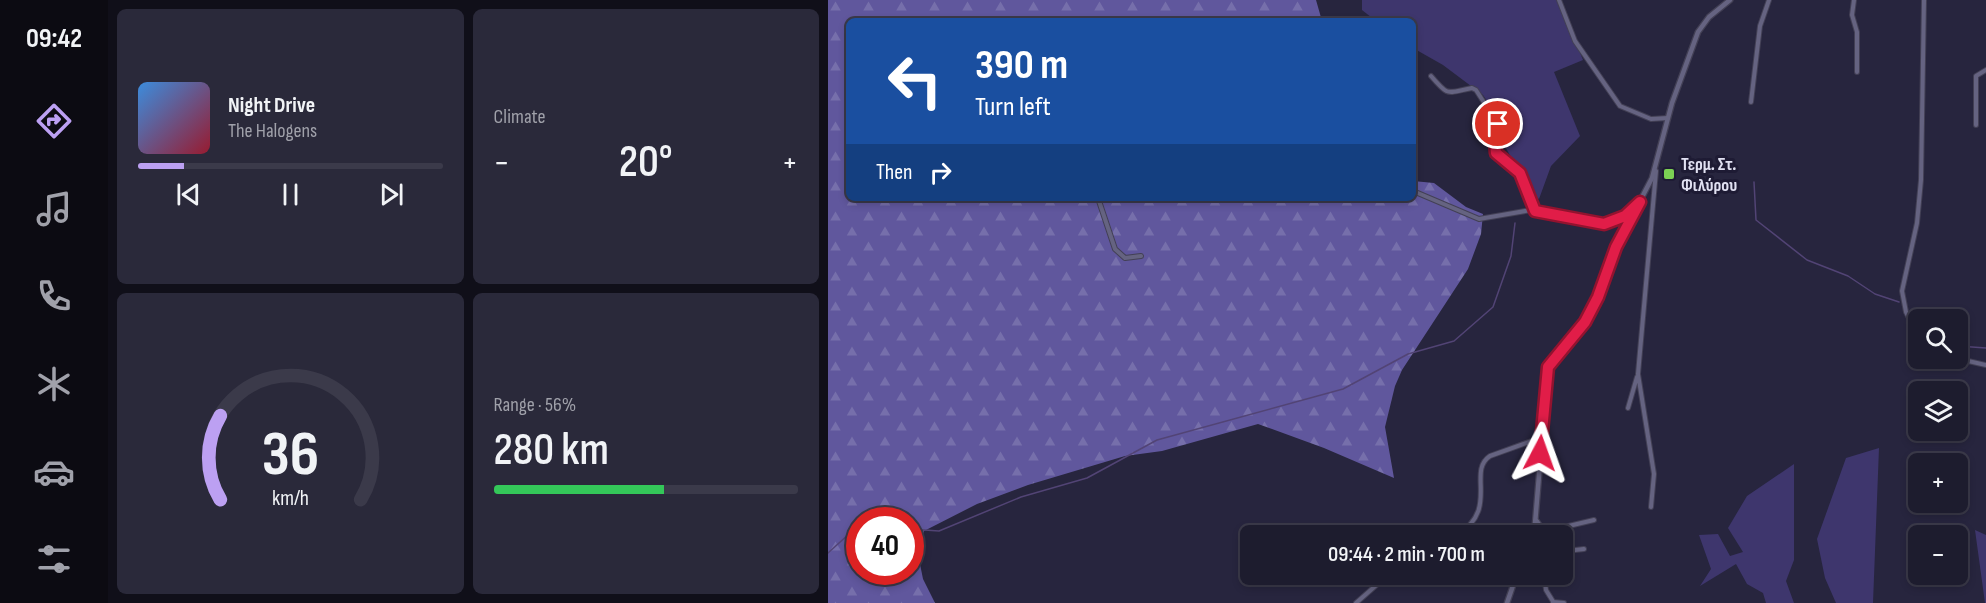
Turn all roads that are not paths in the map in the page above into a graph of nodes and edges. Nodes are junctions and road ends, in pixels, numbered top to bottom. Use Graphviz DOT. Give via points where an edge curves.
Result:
graph roads {
  1 [pos="1558,0"];
  2 [pos="1730,0"];
  3 [pos="1769,0"];
  4 [pos="1854,0"];
  5 [pos="1924,0"];
  6 [pos="1724,2"];
  7 [pos="1986,70"];
  8 [pos="1857,72"];
  9 [pos="1431,76"];
  10 [pos="1751,102"];
  11 [pos="1668,118"];
  12 [pos="1976,125"];
  13 [pos="1656,170"];
  14 [pos="1416,192"];
  15 [pos="1099,201"];
  16 [pos="1640,202"];
  17 [pos="1535,211"];
  18 [pos="1141,256"];
  19 [pos="1908,316"];
  20 [pos="1968,361"];
  21 [pos="1986,365"];
  22 [pos="1638,374"];
  23 [pos="1628,408"];
  24 [pos="1540,438"];
  25 [pos="1651,507"];
  26 [pos="1594,520"];
  27 [pos="1537,521"];
  28 [pos="1472,525"];
  29 [pos="1536,525"];
  30 [pos="1540,525"];
  31 [pos="1573,525"];
  32 [pos="1573,549"];
  33 [pos="1584,549"];
  34 [pos="1376,585"];
  35 [pos="1513,585"];
  36 [pos="1545,585"];
  37 [pos="1553,602"];
  38 [pos="1356,603"];
  39 [pos="1507,603"];
  40 [pos="1564,603"];
  1 -- 11 [label="street" via="1575,41 1620,106 1651,119"];
  2 -- 6 [label="street"];
  3 -- 10 [label="street" via="1760,26"];
  4 -- 8 [label="street" via="1851,15 1857,32"];
  5 -- 19 [label="street" via="1922,180 1902,291"];
  6 -- 11 [label="street" via="1698,32"];
  7 -- 12 [label="street" via="1977,76"];
  9 -- 17 [label="street" via="1449,93 1476,90 1501,129 1495,143 1496,153 1520,173"];
  11 -- 13 [label="street"];
  13 -- 16 [label="street"];
  13 -- 22 [label="street"];
  14 -- 17 [label="street" via="1479,219"];
  15 -- 18 [label="street" via="1120,255"];
  16 -- 17 [label="street" via="1625,216 1604,224"];
  16 -- 24 [label="street" via="1616,247 1585,322 1548,367"];
  20 -- 21 [label="street"];
  22 -- 23 [label="street"];
  22 -- 25 [label="street" via="1654,474"];
  24 -- 27 [label="street"];
  24 -- 28 [label="street" via="1484,461 1480,470 1479,512"];
  26 -- 31 [label="street"];
  27 -- 29 [label="street"];
  27 -- 30 [label="street"];
  32 -- 33 [label="street"];
  34 -- 38 [label="street"];
  35 -- 39 [label="street"];
  36 -- 37 [label="street"];
  37 -- 40 [label="street"];
}
